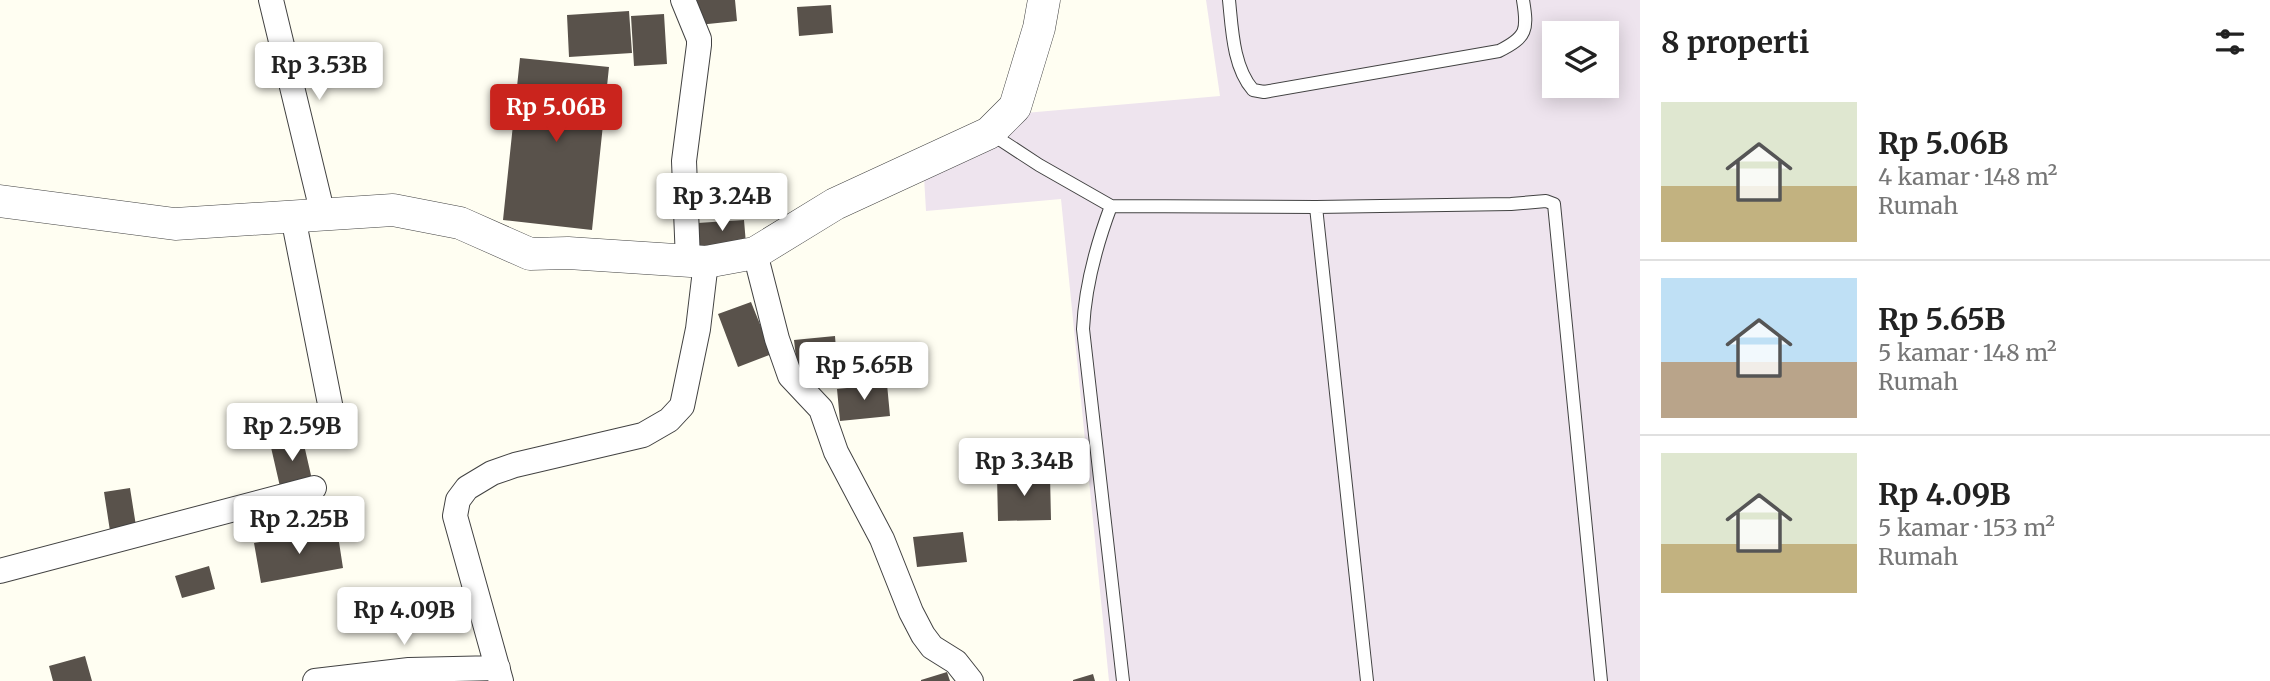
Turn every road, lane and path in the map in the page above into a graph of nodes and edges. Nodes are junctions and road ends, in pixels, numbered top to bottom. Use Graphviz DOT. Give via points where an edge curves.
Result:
graph roads {
  1 [pos="271,0"];
  2 [pos="683,0"];
  3 [pos="1044,0"];
  4 [pos="1229,0"];
  5 [pos="1523,0"];
  6 [pos="989,133"];
  7 [pos="0,201"];
  8 [pos="1111,206"];
  9 [pos="1316,207"];
  10 [pos="308,216"];
  11 [pos="755,253"];
  12 [pos="697,262"];
  13 [pos="331,409"];
  14 [pos="314,488"];
  15 [pos="0,571"];
  16 [pos="500,674"];
  17 [pos="315,681"];
  18 [pos="971,681"];
  19 [pos="1123,681"];
  20 [pos="1367,681"];
  21 [pos="1601,681"];
  1 -- 10 [label="street"];
  2 -- 12 [label="street" via="699,38 684,161"];
  3 -- 6 [label="street" via="1015,107"];
  4 -- 5 [label="lane" via="1242,72 1253,90 1264,92 1499,51 1524,34"];
  6 -- 8 [label="lane"];
  6 -- 11 [label="street" via="835,204"];
  7 -- 10 [label="street" via="175,224"];
  8 -- 9 [label="lane"];
  8 -- 19 [label="lane" via="1084,295 1083,329"];
  9 -- 20 [label="lane"];
  9 -- 21 [label="lane" via="1554,204"];
  10 -- 12 [label="street" via="393,210 460,223 530,254"];
  10 -- 13 [label="street"];
  11 -- 12 [label="street"];
  11 -- 18 [label="street" via="790,376 821,409 835,452 882,539 923,635"];
  12 -- 16 [label="street" via="698,329 682,406 670,420 643,435 492,472 467,488 458,500 455,516"];
  14 -- 15 [label="street"];
  16 -- 17 [label="street" via="409,670"];
}
